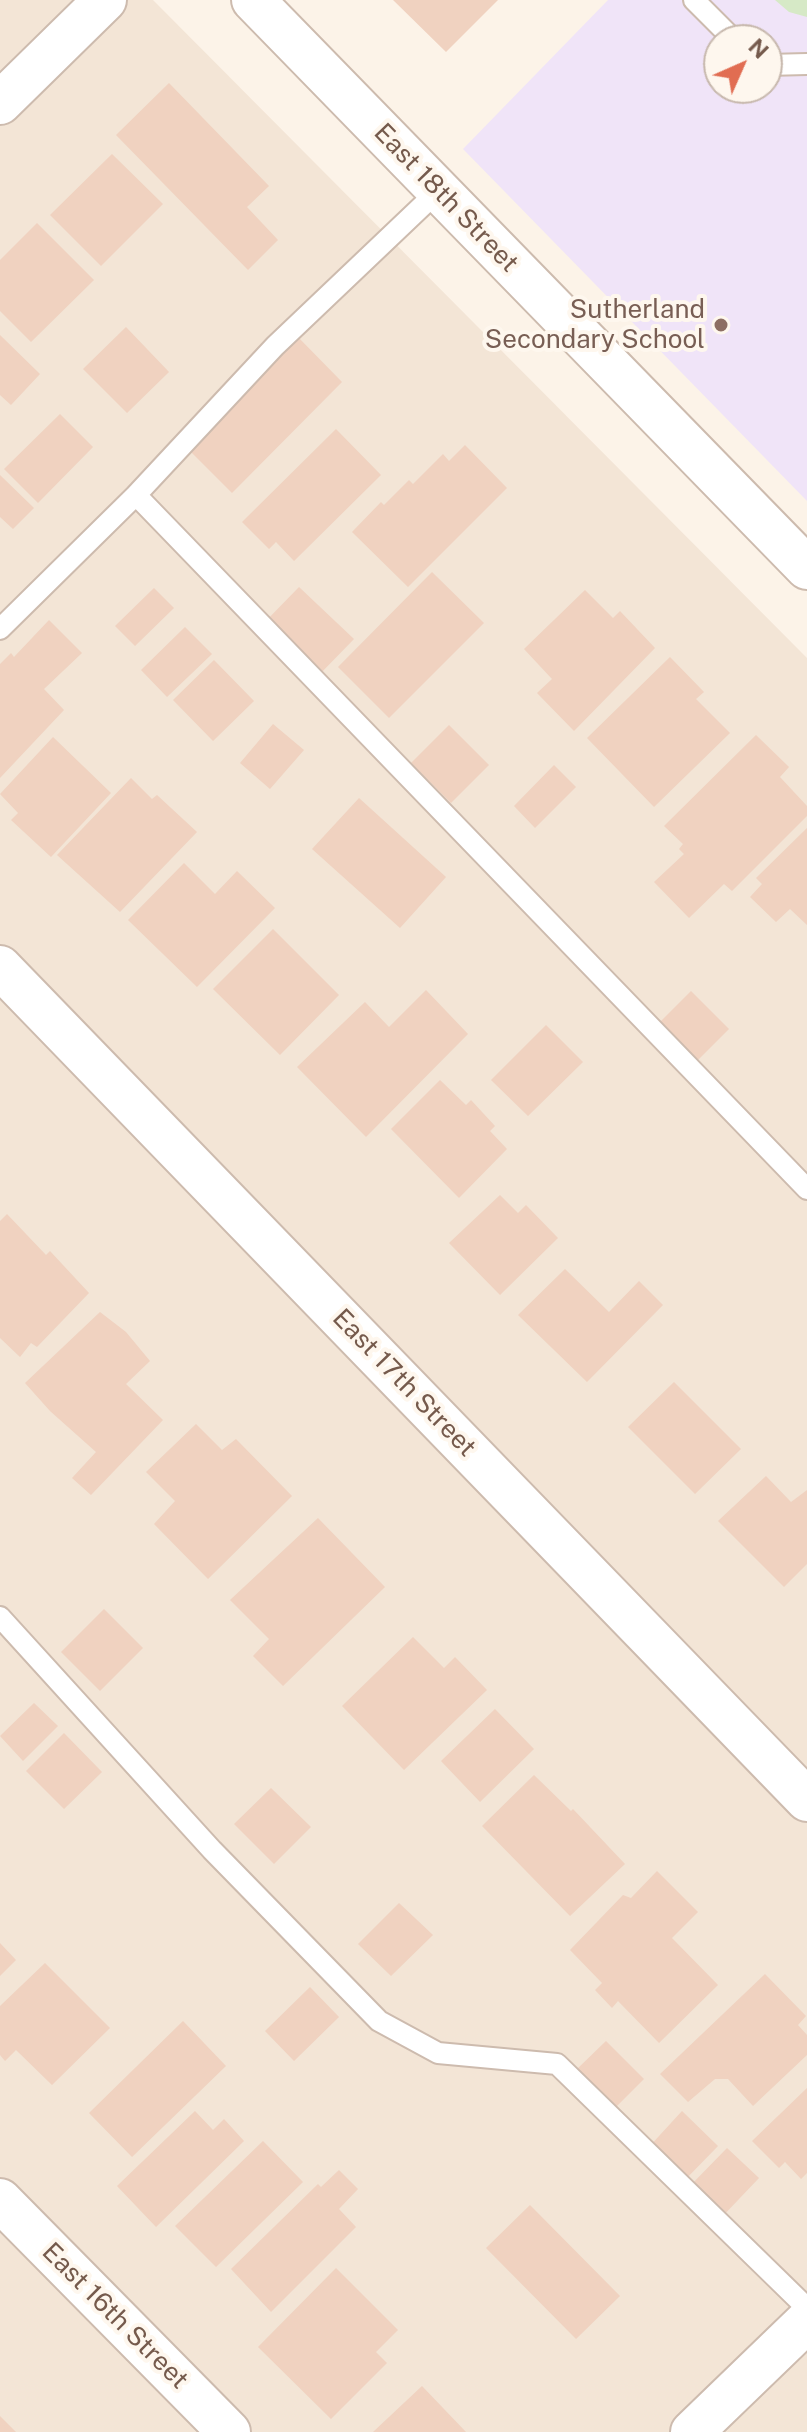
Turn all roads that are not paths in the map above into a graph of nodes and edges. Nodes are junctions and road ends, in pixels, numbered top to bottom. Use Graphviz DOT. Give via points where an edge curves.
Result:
graph roads {
  1 [pos="105,0"];
  2 [pos="253,0"];
  3 [pos="694,0"];
  4 [pos="718,24"];
  5 [pos="807,64"];
  6 [pos="783,65"];
  7 [pos="0,103"];
  8 [pos="439,190"];
  9 [pos="136,495"];
  10 [pos="807,568"];
  11 [pos="0,629"];
  12 [pos="0,967"];
  13 [pos="807,1189"];
  14 [pos="0,1617"];
  15 [pos="807,1800"];
  16 [pos="0,2200"];
  17 [pos="807,2308"];
  18 [pos="807,2321"];
  19 [pos="229,2432"];
  20 [pos="692,2432"];
  1 -- 7 [label="street"];
  2 -- 8 [label="street, East 18th Street"];
  3 -- 4 [label="lane"];
  5 -- 6 [label="lane"];
  8 -- 9 [label="lane" via="275,346"];
  8 -- 10 [label="street, East 18th Street"];
  9 -- 11 [label="lane"];
  9 -- 13 [label="lane"];
  12 -- 15 [label="street, East 17th Street"];
  14 -- 17 [label="lane" via="212,1850 379,2021 438,2053 557,2064"];
  16 -- 19 [label="street, East 16th Street"];
  18 -- 20 [label="street"];
}
